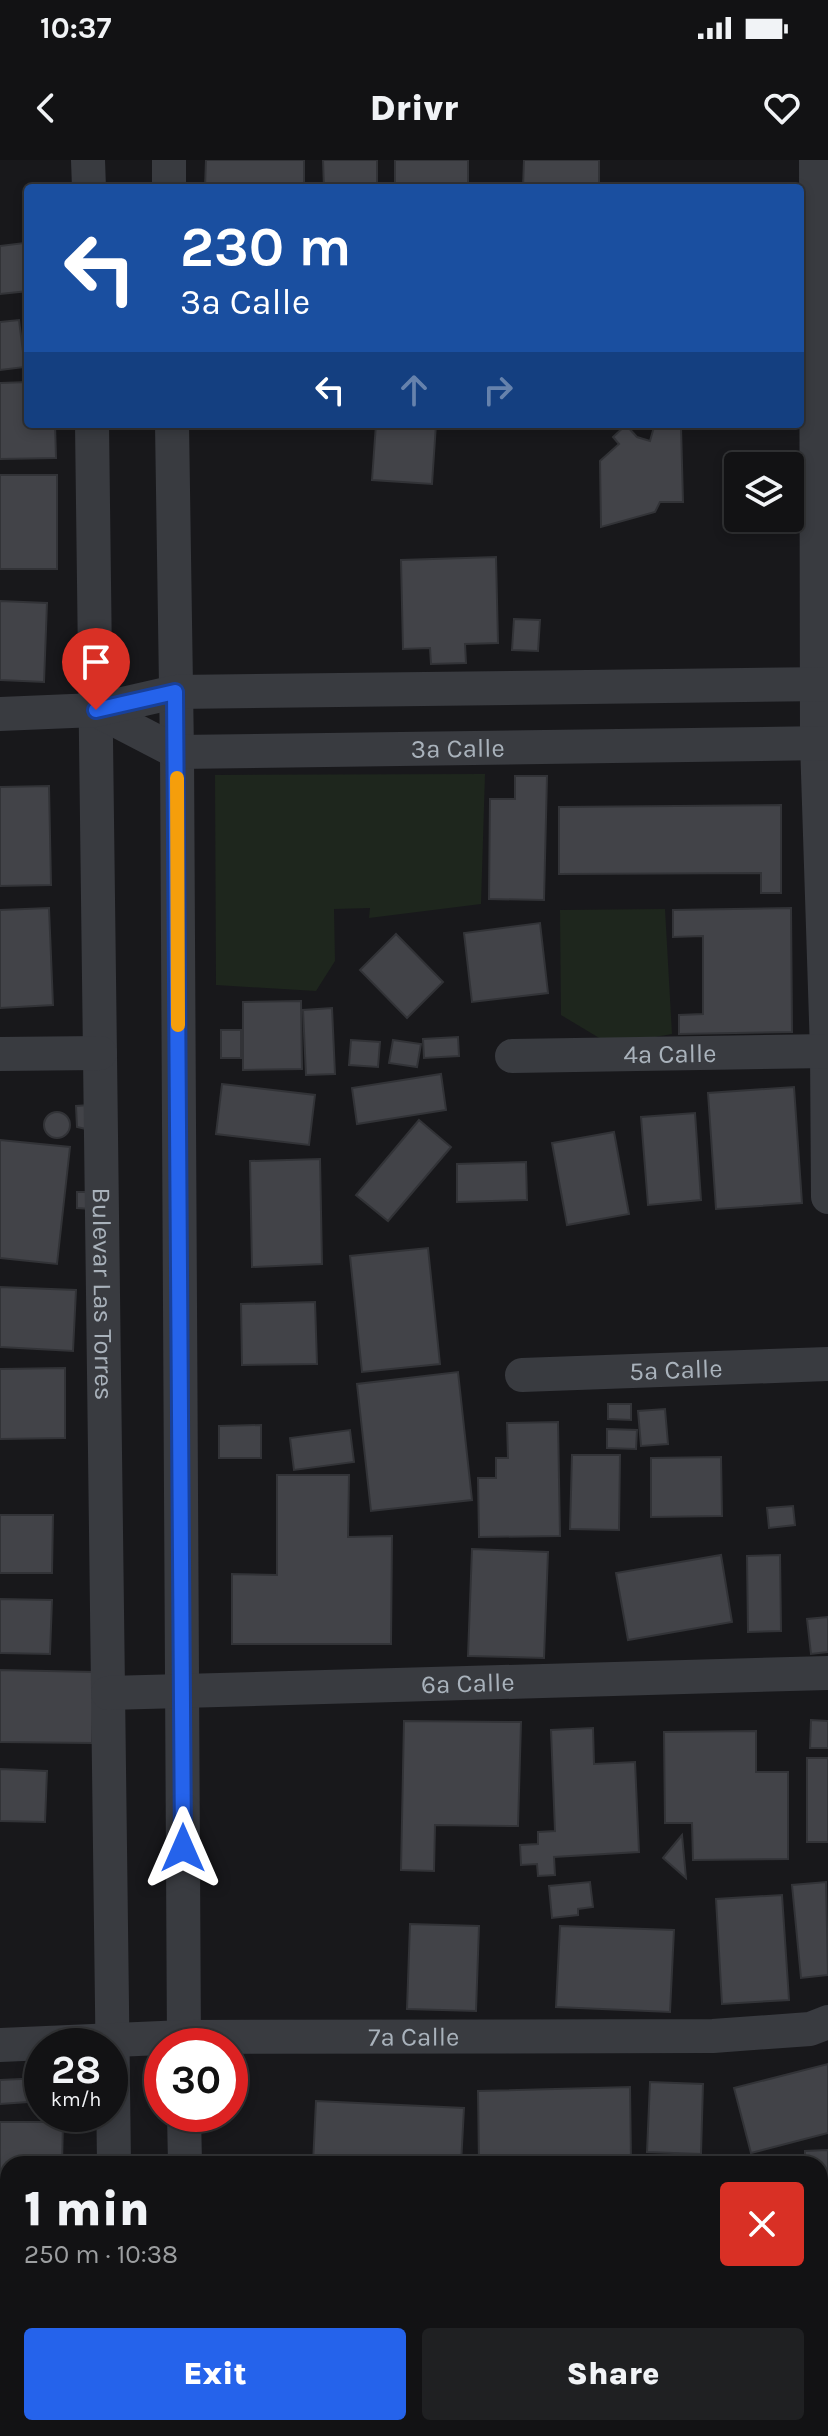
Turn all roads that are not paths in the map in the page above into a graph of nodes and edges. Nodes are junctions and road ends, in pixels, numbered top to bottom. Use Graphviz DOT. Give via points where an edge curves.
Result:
graph roads {
  1 [pos="88,160"];
  2 [pos="169,160"];
  3 [pos="816,160"];
  4 [pos="89,184"];
  5 [pos="169,184"];
  6 [pos="814,352"];
  7 [pos="92,428"];
  8 [pos="172,428"];
  9 [pos="824,684"];
  10 [pos="175,692"];
  11 [pos="96,710"];
  12 [pos="0,714"];
  13 [pos="823,743"];
  14 [pos="177,752"];
  15 [pos="828,1051"];
  16 [pos="100,1053"];
  17 [pos="0,1054"];
  18 [pos="512,1056"];
  19 [pos="828,1197"];
  20 [pos="828,1364"];
  21 [pos="522,1375"];
  22 [pos="828,1673"];
  23 [pos="183,1691"];
  24 [pos="108,1693"];
  25 [pos="828,2022"];
  26 [pos="112,2028"];
  27 [pos="184,2028"];
  28 [pos="248,2041"];
  29 [pos="24,2044"];
  30 [pos="0,2045"];
  31 [pos="113,2132"];
  32 [pos="184,2132"];
  33 [pos="114,2156"];
  34 [pos="185,2156"];
  1 -- 4 [label="street"];
  2 -- 5 [label="street"];
  3 -- 6 [label="street"];
  6 -- 9 [label="street"];
  7 -- 11 [label="street, Bulevar Las Torres"];
  8 -- 10 [label="street"];
  9 -- 10 [label="street, 3a Calle"];
  9 -- 13 [label="street"];
  10 -- 11 [label="street, 3a Calle"];
  10 -- 14 [label="street"];
  11 -- 12 [label="street, 3a Calle"];
  11 -- 14 [label="street, 3a Calle"];
  11 -- 16 [label="street, Bulevar Las Torres"];
  13 -- 14 [label="street, 3a Calle"];
  13 -- 15 [label="street"];
  14 -- 23 [label="street"];
  15 -- 18 [label="street, 4a Calle"];
  15 -- 19 [label="street"];
  16 -- 17 [label="street"];
  16 -- 24 [label="street, Bulevar Las Torres"];
  20 -- 21 [label="street, 5a Calle"];
  22 -- 23 [label="street, 6a Calle"];
  23 -- 24 [label="street, 6a Calle"];
  23 -- 27 [label="street"];
  24 -- 26 [label="street, Bulevar Las Torres"];
  25 -- 28 [label="street, 7a Calle" via="810,2029 713,2036"];
  29 -- 30 [label="street, 7a Calle"];
  31 -- 33 [label="street, Bulevar Las Torres"];
  32 -- 34 [label="street"];
}
